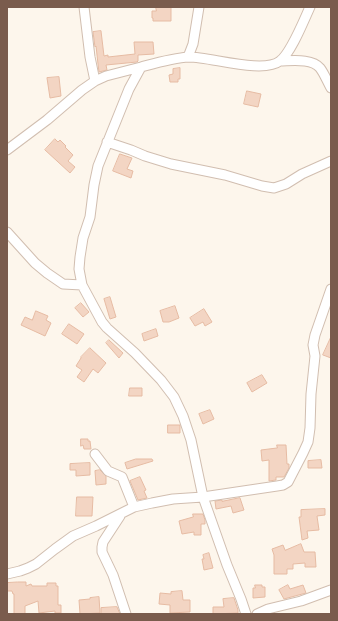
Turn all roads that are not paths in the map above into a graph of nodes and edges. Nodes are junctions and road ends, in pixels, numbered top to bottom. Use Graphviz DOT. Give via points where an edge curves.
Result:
graph roads {
  1 [pos="84,7"];
  2 [pos="199,7"];
  3 [pos="310,7"];
  4 [pos="188,58"];
  5 [pos="280,61"];
  6 [pos="141,67"];
  7 [pos="95,81"];
  8 [pos="331,88"];
  9 [pos="107,142"];
  10 [pos="7,150"];
  11 [pos="331,162"];
  12 [pos="7,232"];
  13 [pos="82,285"];
  14 [pos="331,289"];
  15 [pos="95,454"];
  16 [pos="203,497"];
  17 [pos="134,508"];
  18 [pos="121,514"];
  19 [pos="7,574"];
  20 [pos="331,590"];
  21 [pos="126,614"];
  22 [pos="246,614"];
  23 [pos="257,614"];
  1 -- 7 [label="street"];
  2 -- 4 [label="street"];
  3 -- 5 [label="street" via="288,52"];
  4 -- 5 [label="street" via="266,66"];
  4 -- 6 [label="street"];
  5 -- 8 [label="street" via="314,63"];
  6 -- 7 [label="street"];
  6 -- 9 [label="street"];
  7 -- 10 [label="street"];
  9 -- 11 [label="street" via="170,164 274,188"];
  9 -- 13 [label="street" via="98,166 90,217 83,238 79,270"];
  12 -- 13 [label="street" via="47,273 63,284"];
  13 -- 16 [label="street" via="102,322 161,380 174,397 184,416 191,440"];
  14 -- 16 [label="street" via="313,345 315,356 308,442 288,482 283,485"];
  15 -- 17 [label="street" via="108,471 122,477"];
  16 -- 17 [label="street" via="173,499"];
  16 -- 22 [label="street"];
  17 -- 18 [label="street"];
  18 -- 19 [label="street" via="73,536 36,564"];
  18 -- 21 [label="street" via="103,542 102,552"];
  20 -- 23 [label="street"];
}
